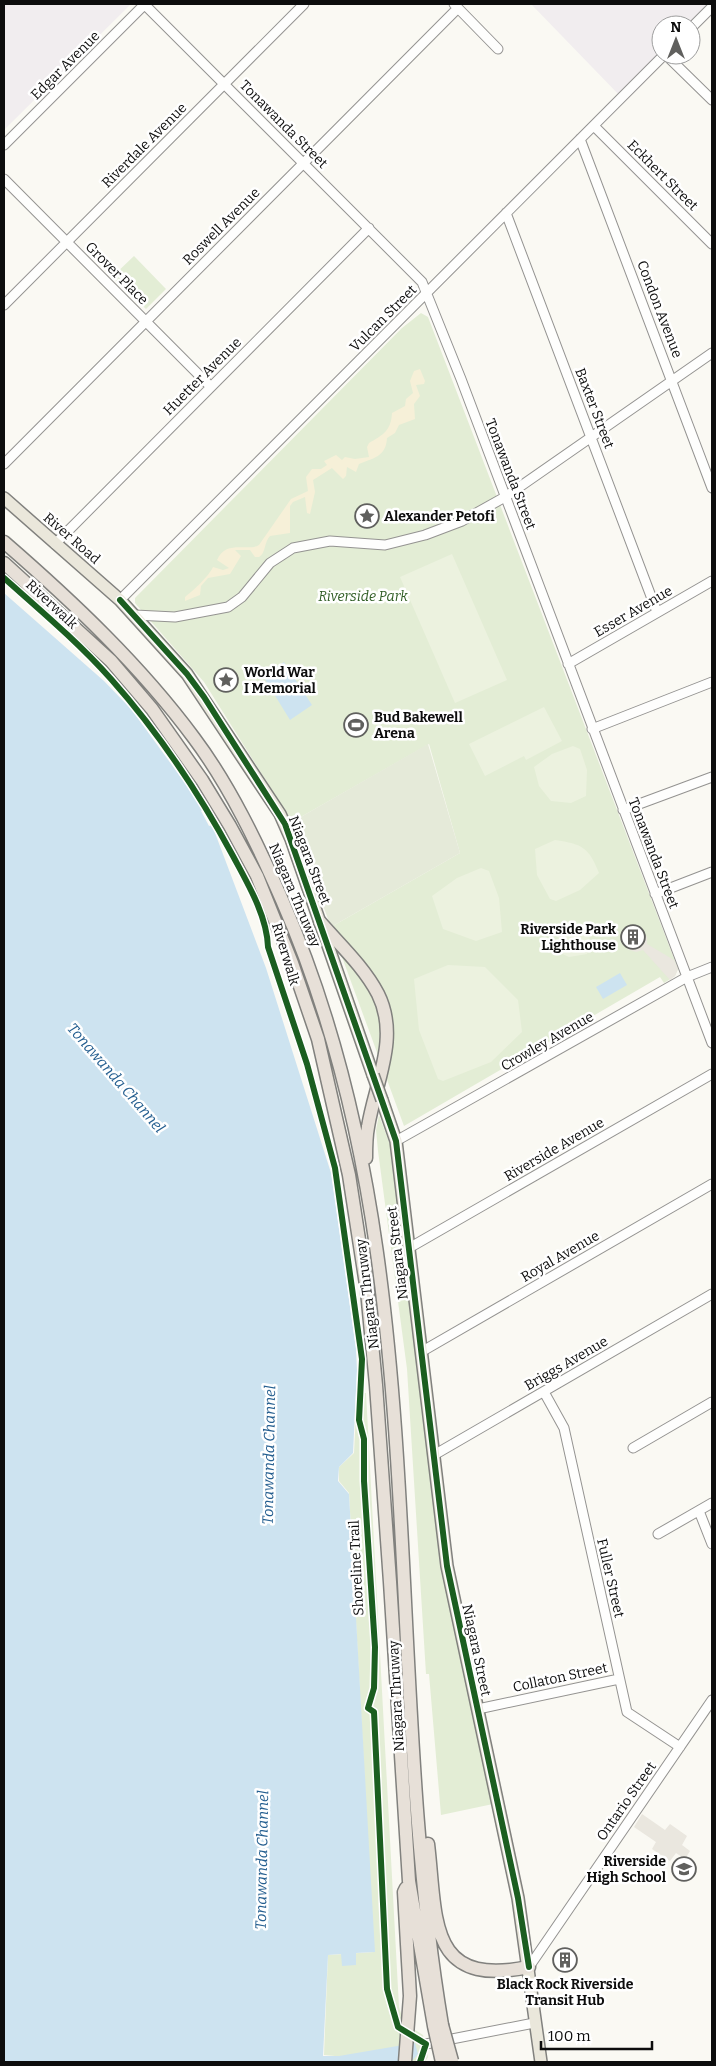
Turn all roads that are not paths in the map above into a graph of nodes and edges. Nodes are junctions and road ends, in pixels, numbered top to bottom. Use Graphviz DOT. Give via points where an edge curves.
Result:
graph roads {
  1 [pos="145,4"];
  2 [pos="304,4"];
  3 [pos="456,6"];
  4 [pos="712,7"];
  5 [pos="701,18"];
  6 [pos="498,49"];
  7 [pos="655,65"];
  8 [pos="675,65"];
  9 [pos="224,83"];
  10 [pos="712,100"];
  11 [pos="594,126"];
  12 [pos="580,139"];
  13 [pos="4,145"];
  14 [pos="304,163"];
  15 [pos="4,179"];
  16 [pos="506,213"];
  17 [pos="369,228"];
  18 [pos="66,242"];
  19 [pos="712,244"];
  20 [pos="427,293"];
  21 [pos="4,305"];
  22 [pos="146,321"];
  23 [pos="712,352"];
  24 [pos="672,381"];
  25 [pos="211,387"];
  26 [pos="592,436"];
  27 [pos="4,464"];
  28 [pos="712,488"];
  29 [pos="505,497"];
  30 [pos="4,498"];
  31 [pos="4,542"];
  32 [pos="54,544"];
  33 [pos="4,563"];
  34 [pos="712,581"];
  35 [pos="120,600"];
  36 [pos="658,612"];
  37 [pos="135,615"];
  38 [pos="568,664"];
  39 [pos="712,682"];
  40 [pos="592,729"];
  41 [pos="712,777"];
  42 [pos="623,810"];
  43 [pos="712,872"];
  44 [pos="655,894"];
  45 [pos="320,922"];
  46 [pos="712,967"];
  47 [pos="687,977"];
  48 [pos="712,1043"];
  49 [pos="712,1074"];
  50 [pos="396,1141"];
  51 [pos="365,1173"];
  52 [pos="712,1184"];
  53 [pos="409,1248"];
  54 [pos="712,1294"];
  55 [pos="421,1352"];
  56 [pos="544,1392"];
  57 [pos="712,1402"];
  58 [pos="633,1448"];
  59 [pos="434,1455"];
  60 [pos="712,1504"];
  61 [pos="699,1511"];
  62 [pos="658,1534"];
  63 [pos="712,1544"];
  64 [pos="619,1679"];
  65 [pos="712,1700"];
  66 [pos="478,1709"];
  67 [pos="680,1747"];
  68 [pos="415,1756"];
  69 [pos="409,1881"];
  70 [pos="529,1967"];
  71 [pos="534,2023"];
  72 [pos="438,2026"];
  73 [pos="426,2044"];
  74 [pos="405,2062"];
  75 [pos="448,2062"];
  76 [pos="541,2062"];
  1 -- 9 [label="street, Tonawanda Street"];
  1 -- 13 [label="street, Edgar Avenue"];
  2 -- 9 [label="street, Riverdale Avenue"];
  3 -- 6 [label="street"];
  3 -- 14 [label="street, Roswell Avenue"];
  4 -- 5 [label="street"];
  7 -- 11 [label="street, Vulcan Street"];
  8 -- 10 [label="street"];
  9 -- 14 [label="street, Tonawanda Street"];
  9 -- 18 [label="street, Riverdale Avenue"];
  11 -- 12 [label="street, Vulcan Street"];
  11 -- 19 [label="street, Eckhert Street"];
  12 -- 16 [label="street, Vulcan Street"];
  12 -- 24 [label="street, Condon Avenue"];
  14 -- 17 [label="street, Tonawanda Street"];
  14 -- 22 [label="street, Roswell Avenue"];
  15 -- 18 [label="street, Grover Place"];
  16 -- 20 [label="street, Vulcan Street"];
  16 -- 26 [label="street, Baxter Street"];
  17 -- 20 [label="street, Tonawanda Street" via="422,282"];
  17 -- 25 [label="street, Huetter Avenue"];
  18 -- 21 [label="street, Riverdale Avenue"];
  18 -- 22 [label="street, Grover Place"];
  20 -- 29 [label="street, Tonawanda Street"];
  20 -- 35 [label="street, Vulcan Street"];
  22 -- 25 [label="street, Grover Place"];
  22 -- 27 [label="street, Roswell Avenue"];
  23 -- 24 [label="street"];
  24 -- 26 [label="street"];
  24 -- 28 [label="street, Condon Avenue"];
  25 -- 32 [label="street, Huetter Avenue"];
  26 -- 29 [label="street"];
  26 -- 36 [label="street, Baxter Street"];
  29 -- 37 [label="street" via="462,521 404,542 385,545 330,541 293,548 270,563 242,597 228,607 175,617"];
  29 -- 38 [label="street, Tonawanda Street"];
  30 -- 32 [label="main road, River Road"];
  31 -- 51 [label="highway, Niagara Thruway" via="54,585 151,686 195,739 252,832 297,935 323,1008"];
  32 -- 35 [label="main road, River Road"];
  33 -- 69 [label="highway, Niagara Thruway" via="111,661 187,758 230,826 256,876 310,1014 349,1175 368,1301"];
  34 -- 36 [label="street, Esser Avenue"];
  35 -- 37 [label="main road, Niagara Street"];
  36 -- 38 [label="street, Esser Avenue"];
  37 -- 45 [label="main road, Niagara Street" via="204,697 280,814"];
  38 -- 40 [label="street, Tonawanda Street"];
  39 -- 40 [label="street"];
  40 -- 42 [label="street, Tonawanda Street"];
  41 -- 42 [label="street"];
  42 -- 44 [label="street, Tonawanda Street"];
  43 -- 44 [label="street"];
  44 -- 47 [label="street, Tonawanda Street"];
  45 -- 50 [label="main road, Niagara Street, bridge"];
  45 -- 51 [label="highway" via="371,982 385,1012 386,1052 368,1128"];
  46 -- 47 [label="street, Crowley Avenue"];
  47 -- 48 [label="street, Tonawanda Street"];
  47 -- 50 [label="street, Crowley Avenue"];
  49 -- 53 [label="street, Riverside Avenue"];
  50 -- 53 [label="main road, Niagara Street"];
  51 -- 68 [label="highway, Niagara Thruway" via="388,1337"];
  52 -- 55 [label="street, Royal Avenue"];
  53 -- 55 [label="main road, Niagara Street"];
  54 -- 56 [label="street, Briggs Avenue"];
  55 -- 59 [label="main road, Niagara Street"];
  56 -- 59 [label="street, Briggs Avenue"];
  56 -- 64 [label="street, Fuller Street" via="564,1428"];
  57 -- 58 [label="street"];
  59 -- 66 [label="main road, Niagara Street" via="447,1566"];
  60 -- 61 [label="street"];
  61 -- 62 [label="street"];
  61 -- 63 [label="street"];
  64 -- 66 [label="street, Collaton Street"];
  64 -- 67 [label="street, Fuller Street" via="627,1712"];
  65 -- 67 [label="street, Ontario Street"];
  66 -- 70 [label="main road, Niagara Street" via="516,1888"];
  67 -- 70 [label="street, Ontario Street"];
  68 -- 70 [label="highway" via="438,1925 444,1944 458,1962 474,1970 495,1972"];
  68 -- 72 [label="highway, Niagara Thruway" via="423,1888"];
  69 -- 72 [label="highway, Niagara Thruway"];
  69 -- 74 [label="highway" via="404,1892 409,2016"];
  70 -- 71 [label="main road, Niagara Street"];
  71 -- 73 [label="street"];
  71 -- 76 [label="main road, Niagara Street"];
  72 -- 75 [label="highway, Niagara Thruway, bridge"];
}
